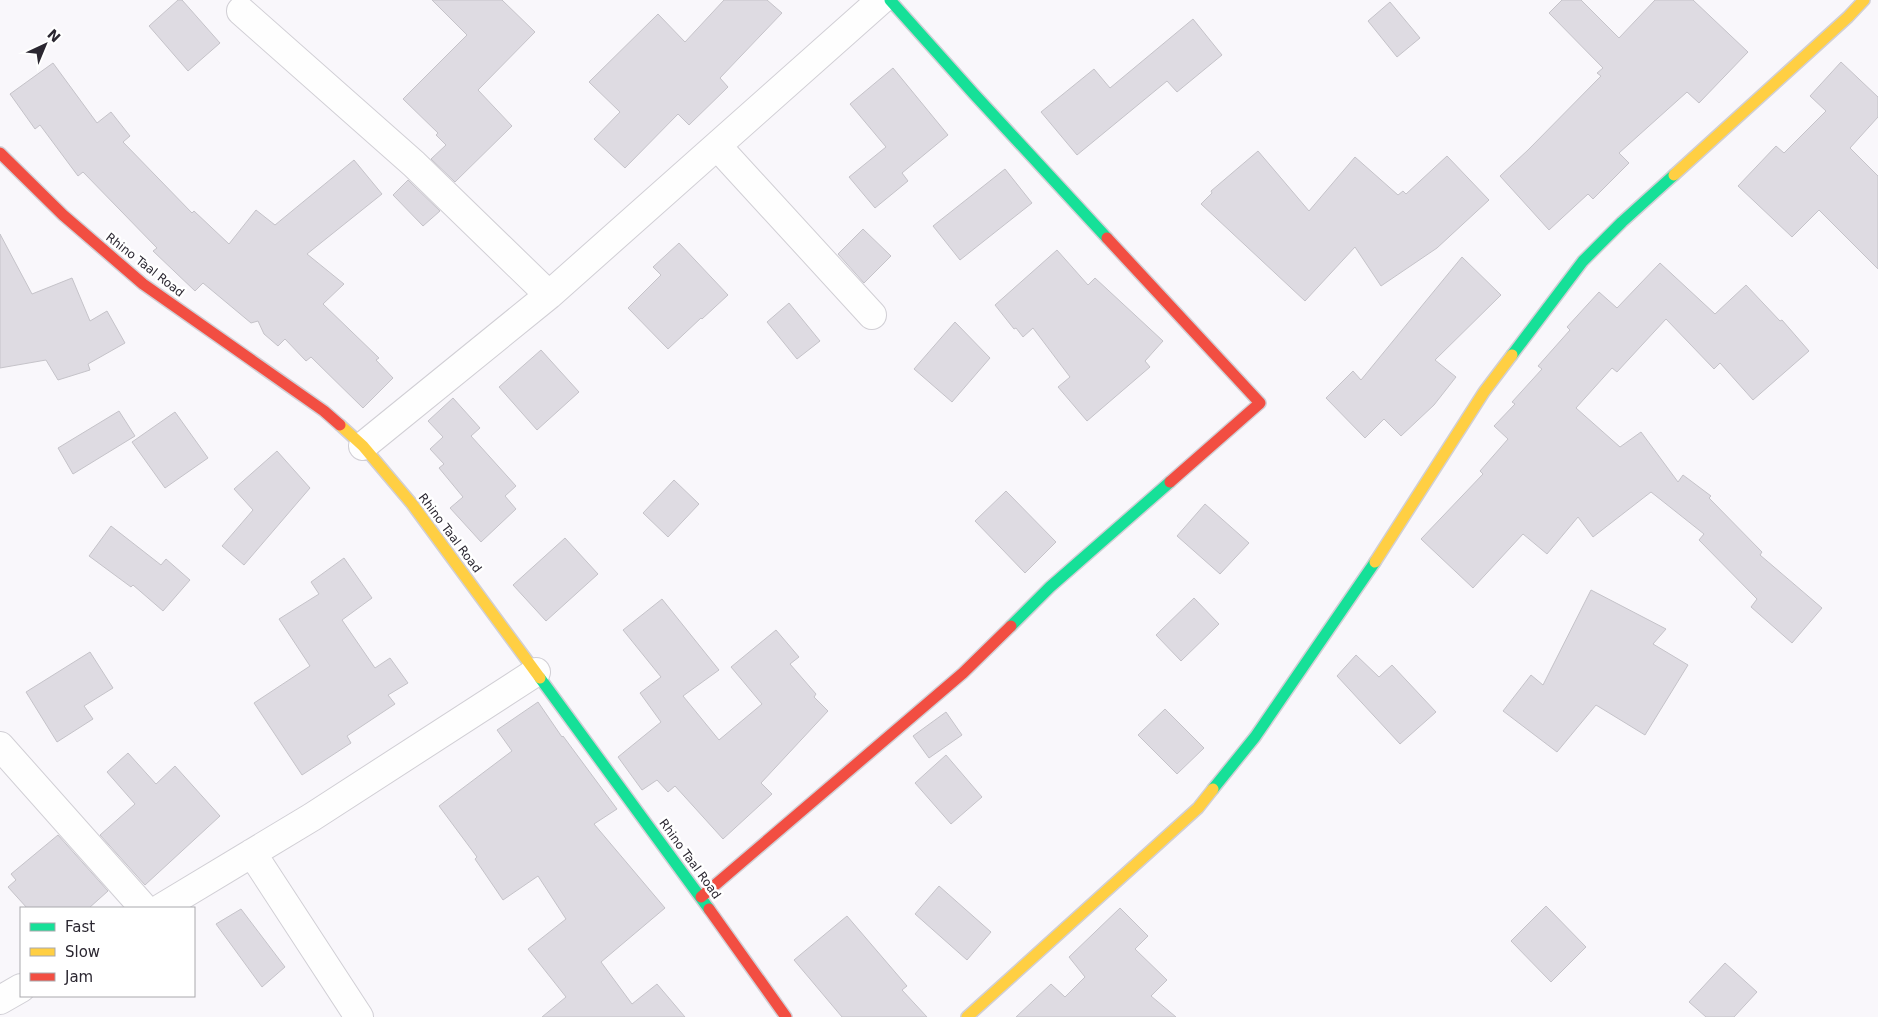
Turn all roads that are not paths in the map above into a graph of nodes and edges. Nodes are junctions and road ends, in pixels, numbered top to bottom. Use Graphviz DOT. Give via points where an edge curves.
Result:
graph roads {
  1 [pos="881,0"];
  2 [pos="890,0"];
  3 [pos="1864,0"];
  4 [pos="242,11"];
  5 [pos="718,146"];
  6 [pos="0,152"];
  7 [pos="549,295"];
  8 [pos="872,315"];
  9 [pos="364,446"];
  10 [pos="536,672"];
  11 [pos="0,746"];
  12 [pos="252,853"];
  13 [pos="701,897"];
  14 [pos="143,907"];
  15 [pos="163,907"];
  16 [pos="20,989"];
  17 [pos="0,1000"];
  18 [pos="358,1017"];
  19 [pos="786,1017"];
  20 [pos="967,1017"];
  1 -- 5 [label="street"];
  2 -- 13 [label="street" via="1260,403 1050,587 963,673"];
  3 -- 20 [label="street" via="1583,261 1484,392 1396,532 1255,737 1198,808"];
  4 -- 7 [label="street" via="414,164"];
  5 -- 7 [label="street"];
  5 -- 8 [label="street"];
  6 -- 9 [label="street, Rhino Taal Road" via="63,215 143,284 324,411"];
  7 -- 9 [label="street"];
  9 -- 10 [label="street, Rhino Taal Road" via="412,504"];
  10 -- 12 [label="street"];
  10 -- 13 [label="street, Rhino Taal Road"];
  11 -- 14 [label="street"];
  12 -- 15 [label="street"];
  12 -- 18 [label="street"];
  13 -- 19 [label="street, Rhino Taal Road"];
  16 -- 17 [label="street"];
}
